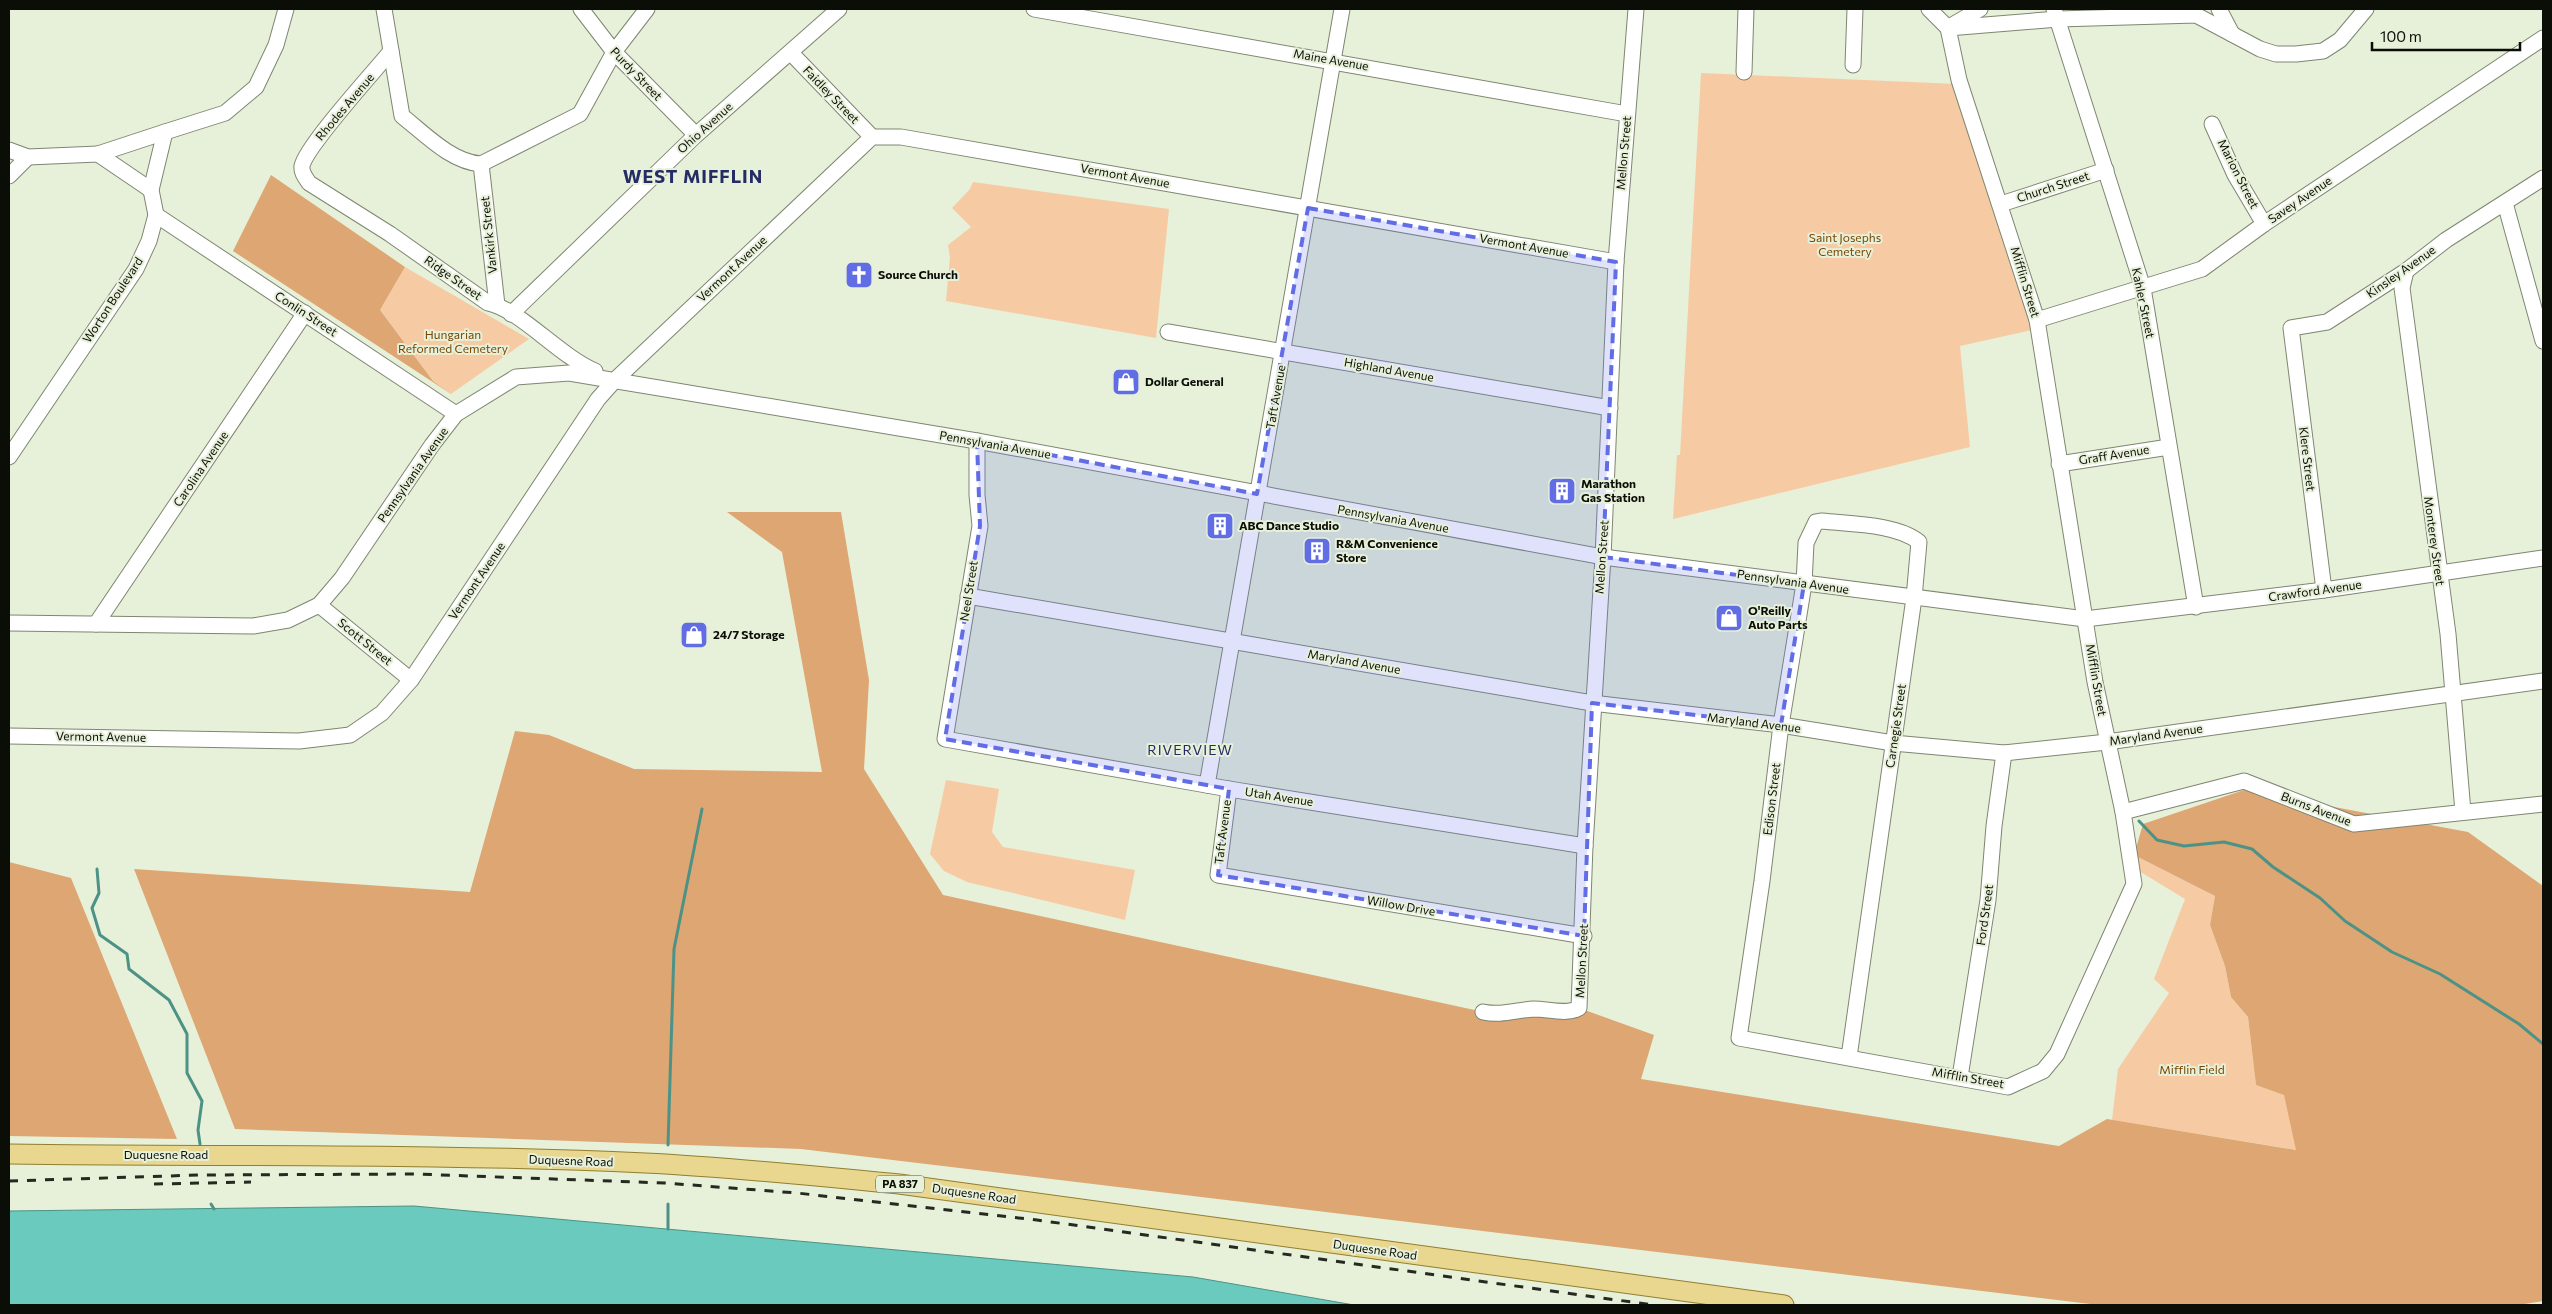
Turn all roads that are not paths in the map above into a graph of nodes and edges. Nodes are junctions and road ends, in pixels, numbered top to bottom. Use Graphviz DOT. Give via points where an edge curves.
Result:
graph roads {
  1 [pos="286,9"];
  2 [pos="384,9"];
  3 [pos="581,9"];
  4 [pos="647,9"];
  5 [pos="839,9"];
  6 [pos="1042,9"];
  7 [pos="1342,9"];
  8 [pos="1636,9"];
  9 [pos="1746,9"];
  10 [pos="1855,9"];
  11 [pos="1980,9"];
  12 [pos="2219,9"];
  13 [pos="2366,9"];
  14 [pos="1932,10"];
  15 [pos="2056,14"];
  16 [pos="1948,28"];
  17 [pos="2232,34"];
  18 [pos="2543,38"];
  19 [pos="391,52"];
  20 [pos="614,52"];
  21 [pos="791,53"];
  22 [pos="1333,60"];
  23 [pos="1852,64"];
  24 [pos="1744,72"];
  25 [pos="1627,114"];
  26 [pos="2212,124"];
  27 [pos="165,132"];
  28 [pos="696,135"];
  29 [pos="872,137"];
  30 [pos="9,150"];
  31 [pos="98,154"];
  32 [pos="28,157"];
  33 [pos="481,164"];
  34 [pos="302,165"];
  35 [pos="2106,170"];
  36 [pos="9,176"];
  37 [pos="2543,178"];
  38 [pos="151,190"];
  39 [pos="2001,204"];
  40 [pos="2505,204"];
  41 [pos="1308,208"];
  42 [pos="156,215"];
  43 [pos="2264,224"];
  44 [pos="1616,262"];
  45 [pos="2406,271"];
  46 [pos="2142,288"];
  47 [pos="497,305"];
  48 [pos="305,313"];
  49 [pos="512,314"];
  50 [pos="2037,320"];
  51 [pos="2291,328"];
  52 [pos="1168,332"];
  53 [pos="2543,341"];
  54 [pos="1284,352"];
  55 [pos="615,380"];
  56 [pos="1610,408"];
  57 [pos="456,414"];
  58 [pos="977,441"];
  59 [pos="2169,446"];
  60 [pos="10,451"];
  61 [pos="2059,464"];
  62 [pos="1257,494"];
  63 [pos="1603,557"];
  64 [pos="2543,558"];
  65 [pos="1804,562"];
  66 [pos="2438,573"];
  67 [pos="1804,584"];
  68 [pos="2324,590"];
  69 [pos="968,596"];
  70 [pos="1914,598"];
  71 [pos="319,605"];
  72 [pos="2196,607"];
  73 [pos="2086,619"];
  74 [pos="9,623"];
  75 [pos="96,624"];
  76 [pos="1233,642"];
  77 [pos="411,680"];
  78 [pos="2543,682"];
  79 [pos="2454,693"];
  80 [pos="1592,703"];
  81 [pos="1781,726"];
  82 [pos="9,736"];
  83 [pos="945,739"];
  84 [pos="2107,742"];
  85 [pos="1893,743"];
  86 [pos="2004,753"];
  87 [pos="1207,785"];
  88 [pos="1228,789"];
  89 [pos="2543,804"];
  90 [pos="2123,812"];
  91 [pos="2463,812"];
  92 [pos="1585,846"];
  93 [pos="1218,875"];
  94 [pos="1584,936"];
  95 [pos="1483,1012"];
  96 [pos="1739,1038"];
  97 [pos="1850,1057"];
  98 [pos="1960,1077"];
  99 [pos="9,1154"];
  100 [pos="1784,1305"];
  1 -- 27 [label="street" via="276,45 256,87 225,113"];
  2 -- 19 [label="street"];
  3 -- 20 [label="street, Purdy Street"];
  4 -- 20 [label="street"];
  5 -- 21 [label="street, Ohio Avenue"];
  6 -- 22 [label="street, Maine Avenue"];
  7 -- 22 [label="street, Taft Avenue"];
  8 -- 25 [label="street, Mellon Street"];
  9 -- 24 [label="street"];
  10 -- 23 [label="street"];
  11 -- 16 [label="street"];
  12 -- 17 [label="street"];
  13 -- 17 [label="street" via="2340,40 2323,50 2276,54"];
  14 -- 16 [label="street"];
  15 -- 16 [label="street"];
  15 -- 17 [label="street" via="2196,15"];
  15 -- 35 [label="street, Kahler Street"];
  16 -- 39 [label="street, Mifflin Street" via="1959,80"];
  18 -- 43 [label="street, Savey Avenue"];
  19 -- 33 [label="street" via="402,116 444,149 468,163"];
  19 -- 34 [label="street, Rhodes Avenue" via="316,141"];
  20 -- 28 [label="street, Purdy Street"];
  20 -- 33 [label="street" via="580,114"];
  21 -- 28 [label="street, Ohio Avenue"];
  21 -- 29 [label="street, Faidley Street"];
  22 -- 25 [label="street, Maine Avenue"];
  22 -- 41 [label="street, Taft Avenue"];
  25 -- 44 [label="street, Mellon Street"];
  26 -- 43 [label="street, Marion Street" via="2235,175"];
  27 -- 31 [label="street"];
  27 -- 38 [label="street, Worton Boulevard"];
  28 -- 49 [label="street, Ohio Avenue"];
  29 -- 41 [label="street, Vermont Avenue" via="901,137"];
  29 -- 55 [label="street, Vermont Avenue"];
  30 -- 32 [label="street"];
  31 -- 32 [label="street"];
  31 -- 38 [label="street"];
  32 -- 36 [label="street"];
  33 -- 47 [label="street, Vankirk Street"];
  34 -- 47 [label="street, Ridge Street" via="310,183 488,303"];
  35 -- 39 [label="street, Church Street"];
  35 -- 46 [label="street, Kahler Street"];
  37 -- 40 [label="street, Kinsley Avenue"];
  38 -- 42 [label="street, Worton Boulevard"];
  39 -- 50 [label="street, Mifflin Street"];
  40 -- 45 [label="street, Kinsley Avenue" via="2446,240"];
  40 -- 53 [label="street"];
  41 -- 44 [label="street, Vermont Avenue"];
  41 -- 54 [label="street, Taft Avenue"];
  42 -- 48 [label="street, Conlin Street"];
  42 -- 60 [label="street, Worton Boulevard" via="136,269"];
  43 -- 46 [label="street, Savey Avenue" via="2202,269"];
  44 -- 56 [label="street, Mellon Street"];
  45 -- 51 [label="street, Kinsley Avenue" via="2327,322"];
  45 -- 66 [label="street, Monterey Street" via="2402,288"];
  46 -- 50 [label="street, Savey Avenue"];
  46 -- 59 [label="street, Kahler Street"];
  47 -- 49 [label="street, Ridge Street"];
  48 -- 57 [label="street, Conlin Street"];
  48 -- 75 [label="street, Carolina Avenue"];
  49 -- 55 [label="street, Ridge Street" via="576,363"];
  50 -- 61 [label="street, Mifflin Street"];
  51 -- 68 [label="street, Klere Street"];
  52 -- 54 [label="street, Highland Avenue"];
  54 -- 56 [label="street, Highland Avenue"];
  54 -- 62 [label="street, Taft Avenue"];
  55 -- 57 [label="street, Pennsylvania Avenue" via="569,373 516,377"];
  55 -- 58 [label="street, Pennsylvania Avenue"];
  55 -- 77 [label="street, Vermont Avenue" via="596,402"];
  56 -- 63 [label="street, Mellon Street"];
  57 -- 71 [label="street, Pennsylvania Avenue" via="342,578"];
  58 -- 62 [label="street, Pennsylvania Avenue"];
  58 -- 69 [label="street, Neel Street" via="980,521"];
  59 -- 61 [label="street, Graff Avenue"];
  59 -- 72 [label="street, Kahler Street"];
  61 -- 73 [label="street, Mifflin Street"];
  62 -- 63 [label="street, Pennsylvania Avenue"];
  62 -- 76 [label="street, Taft Avenue"];
  63 -- 67 [label="street, Pennsylvania Avenue"];
  63 -- 80 [label="street, Mellon Street"];
  64 -- 66 [label="street, Crawford Avenue"];
  65 -- 67 [label="street, Edison Street"];
  65 -- 70 [label="street, Carnegie Street" via="1806,543 1816,522 1895,530 1911,535 1919,542"];
  66 -- 68 [label="street, Crawford Avenue"];
  66 -- 79 [label="street, Monterey Street"];
  67 -- 70 [label="street, Pennsylvania Avenue"];
  67 -- 81 [label="street, Edison Street"];
  68 -- 72 [label="street, Crawford Avenue"];
  69 -- 76 [label="street, Maryland Avenue"];
  69 -- 83 [label="street, Neel Street"];
  70 -- 73 [label="street, Pennsylvania Avenue"];
  70 -- 85 [label="street, Carnegie Street"];
  71 -- 75 [label="street, Pennsylvania Avenue" via="288,620 253,626"];
  71 -- 77 [label="street, Scott Street"];
  72 -- 73 [label="street, Crawford Avenue"];
  73 -- 84 [label="street, Mifflin Street"];
  74 -- 75 [label="street, Pennsylvania Avenue"];
  76 -- 80 [label="street, Maryland Avenue"];
  76 -- 87 [label="street, Taft Avenue"];
  77 -- 82 [label="street, Vermont Avenue" via="382,713 350,734 299,741"];
  78 -- 79 [label="street, Maryland Avenue"];
  79 -- 84 [label="street, Maryland Avenue"];
  79 -- 91 [label="street, Monterey Street"];
  80 -- 81 [label="street, Maryland Avenue"];
  80 -- 92 [label="street, Mellon Street"];
  81 -- 85 [label="street, Maryland Avenue"];
  81 -- 96 [label="street, Edison Street"];
  83 -- 87 [label="street, Utah Avenue"];
  84 -- 86 [label="street, Maryland Avenue"];
  84 -- 90 [label="street, Mifflin Street"];
  85 -- 86 [label="street, Maryland Avenue"];
  85 -- 97 [label="street, Carnegie Street"];
  86 -- 98 [label="street, Ford Street" via="1988,900"];
  87 -- 88 [label="street, Utah Avenue"];
  88 -- 92 [label="street, Utah Avenue"];
  88 -- 93 [label="street, Taft Avenue"];
  89 -- 91 [label="street, Burns Avenue"];
  90 -- 91 [label="street, Burns Avenue" via="2244,781 2354,824"];
  90 -- 98 [label="street, Mifflin Street" via="2134,884 2057,1054 2044,1071 2008,1087"];
  92 -- 94 [label="street, Mellon Street"];
  93 -- 94 [label="street, Willow Drive"];
  94 -- 95 [label="street, Mellon Street" via="1579,1008 1573,1012 1532,1009 1512,1014"];
  96 -- 97 [label="street, Mifflin Street"];
  97 -- 98 [label="street, Mifflin Street"];
  99 -- 100 [label="main road, Duquesne Road / PA 837" via="514,1159 646,1163 757,1171 899,1184"];
}
